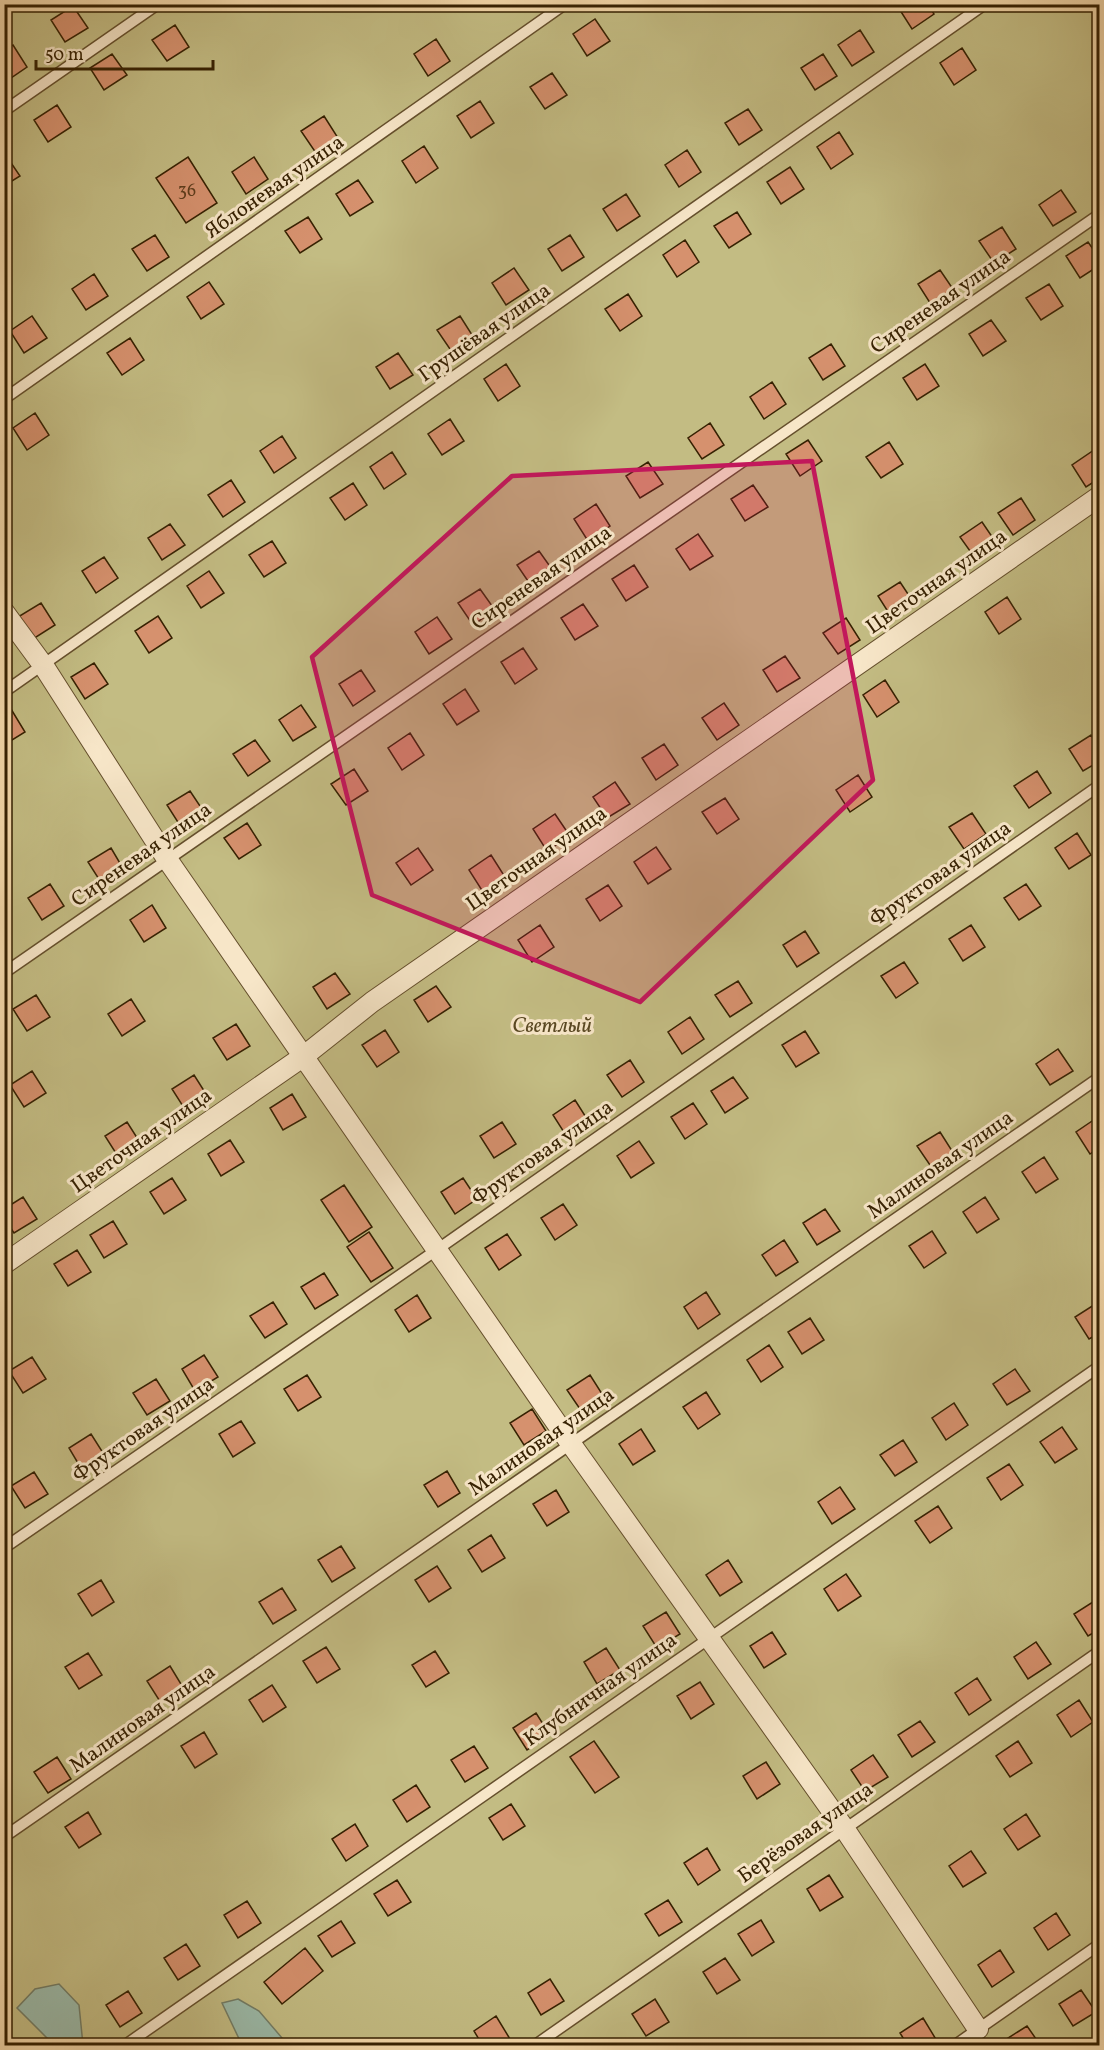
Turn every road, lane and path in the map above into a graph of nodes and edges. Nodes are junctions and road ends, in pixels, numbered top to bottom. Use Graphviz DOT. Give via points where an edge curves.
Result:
graph roads {
  1 [pos="158,4"];
  2 [pos="565,4"];
  3 [pos="985,4"];
  4 [pos="4,111"];
  5 [pos="1100,214"];
  6 [pos="4,399"];
  7 [pos="1100,496"];
  8 [pos="4,612"];
  9 [pos="43,665"];
  10 [pos="4,692"];
  11 [pos="1100,785"];
  12 [pos="167,859"];
  13 [pos="4,973"];
  14 [pos="304,1056"];
  15 [pos="1100,1077"];
  16 [pos="438,1249"];
  17 [pos="4,1264"];
  18 [pos="1100,1366"];
  19 [pos="571,1444"];
  20 [pos="4,1548"];
  21 [pos="708,1638"];
  22 [pos="1100,1651"];
  23 [pos="843,1828"];
  24 [pos="4,1837"];
  25 [pos="1100,1944"];
  26 [pos="978,2029"];
  27 [pos="124,2046"];
  28 [pos="534,2046"];
  29 [pos="954,2046"];
  1 -- 4 [label="lane"];
  2 -- 6 [label="lane, Яблоневая улица"];
  3 -- 9 [label="lane, Грушёвая улица"];
  5 -- 12 [label="lane, Сиреневая улица"];
  7 -- 14 [label="street, Цветочная улица" via="372,1002"];
  8 -- 9 [label="street"];
  9 -- 10 [label="lane, Грушёвая улица"];
  9 -- 12 [label="street"];
  11 -- 16 [label="lane, Фруктовая улица"];
  12 -- 13 [label="lane, Сиреневая улица"];
  12 -- 14 [label="street"];
  14 -- 16 [label="street"];
  14 -- 17 [label="street, Цветочная улица"];
  15 -- 19 [label="lane, Малиновая улица"];
  16 -- 19 [label="street"];
  16 -- 20 [label="lane, Фруктовая улица"];
  18 -- 21 [label="lane, Клубничная улица"];
  19 -- 21 [label="street"];
  19 -- 24 [label="lane, Малиновая улица"];
  21 -- 23 [label="street"];
  21 -- 27 [label="lane, Клубничная улица"];
  22 -- 23 [label="lane, Берёзовая улица"];
  23 -- 26 [label="street"];
  23 -- 28 [label="lane, Берёзовая улица"];
  25 -- 26 [label="lane"];
  26 -- 29 [label="lane"];
}
